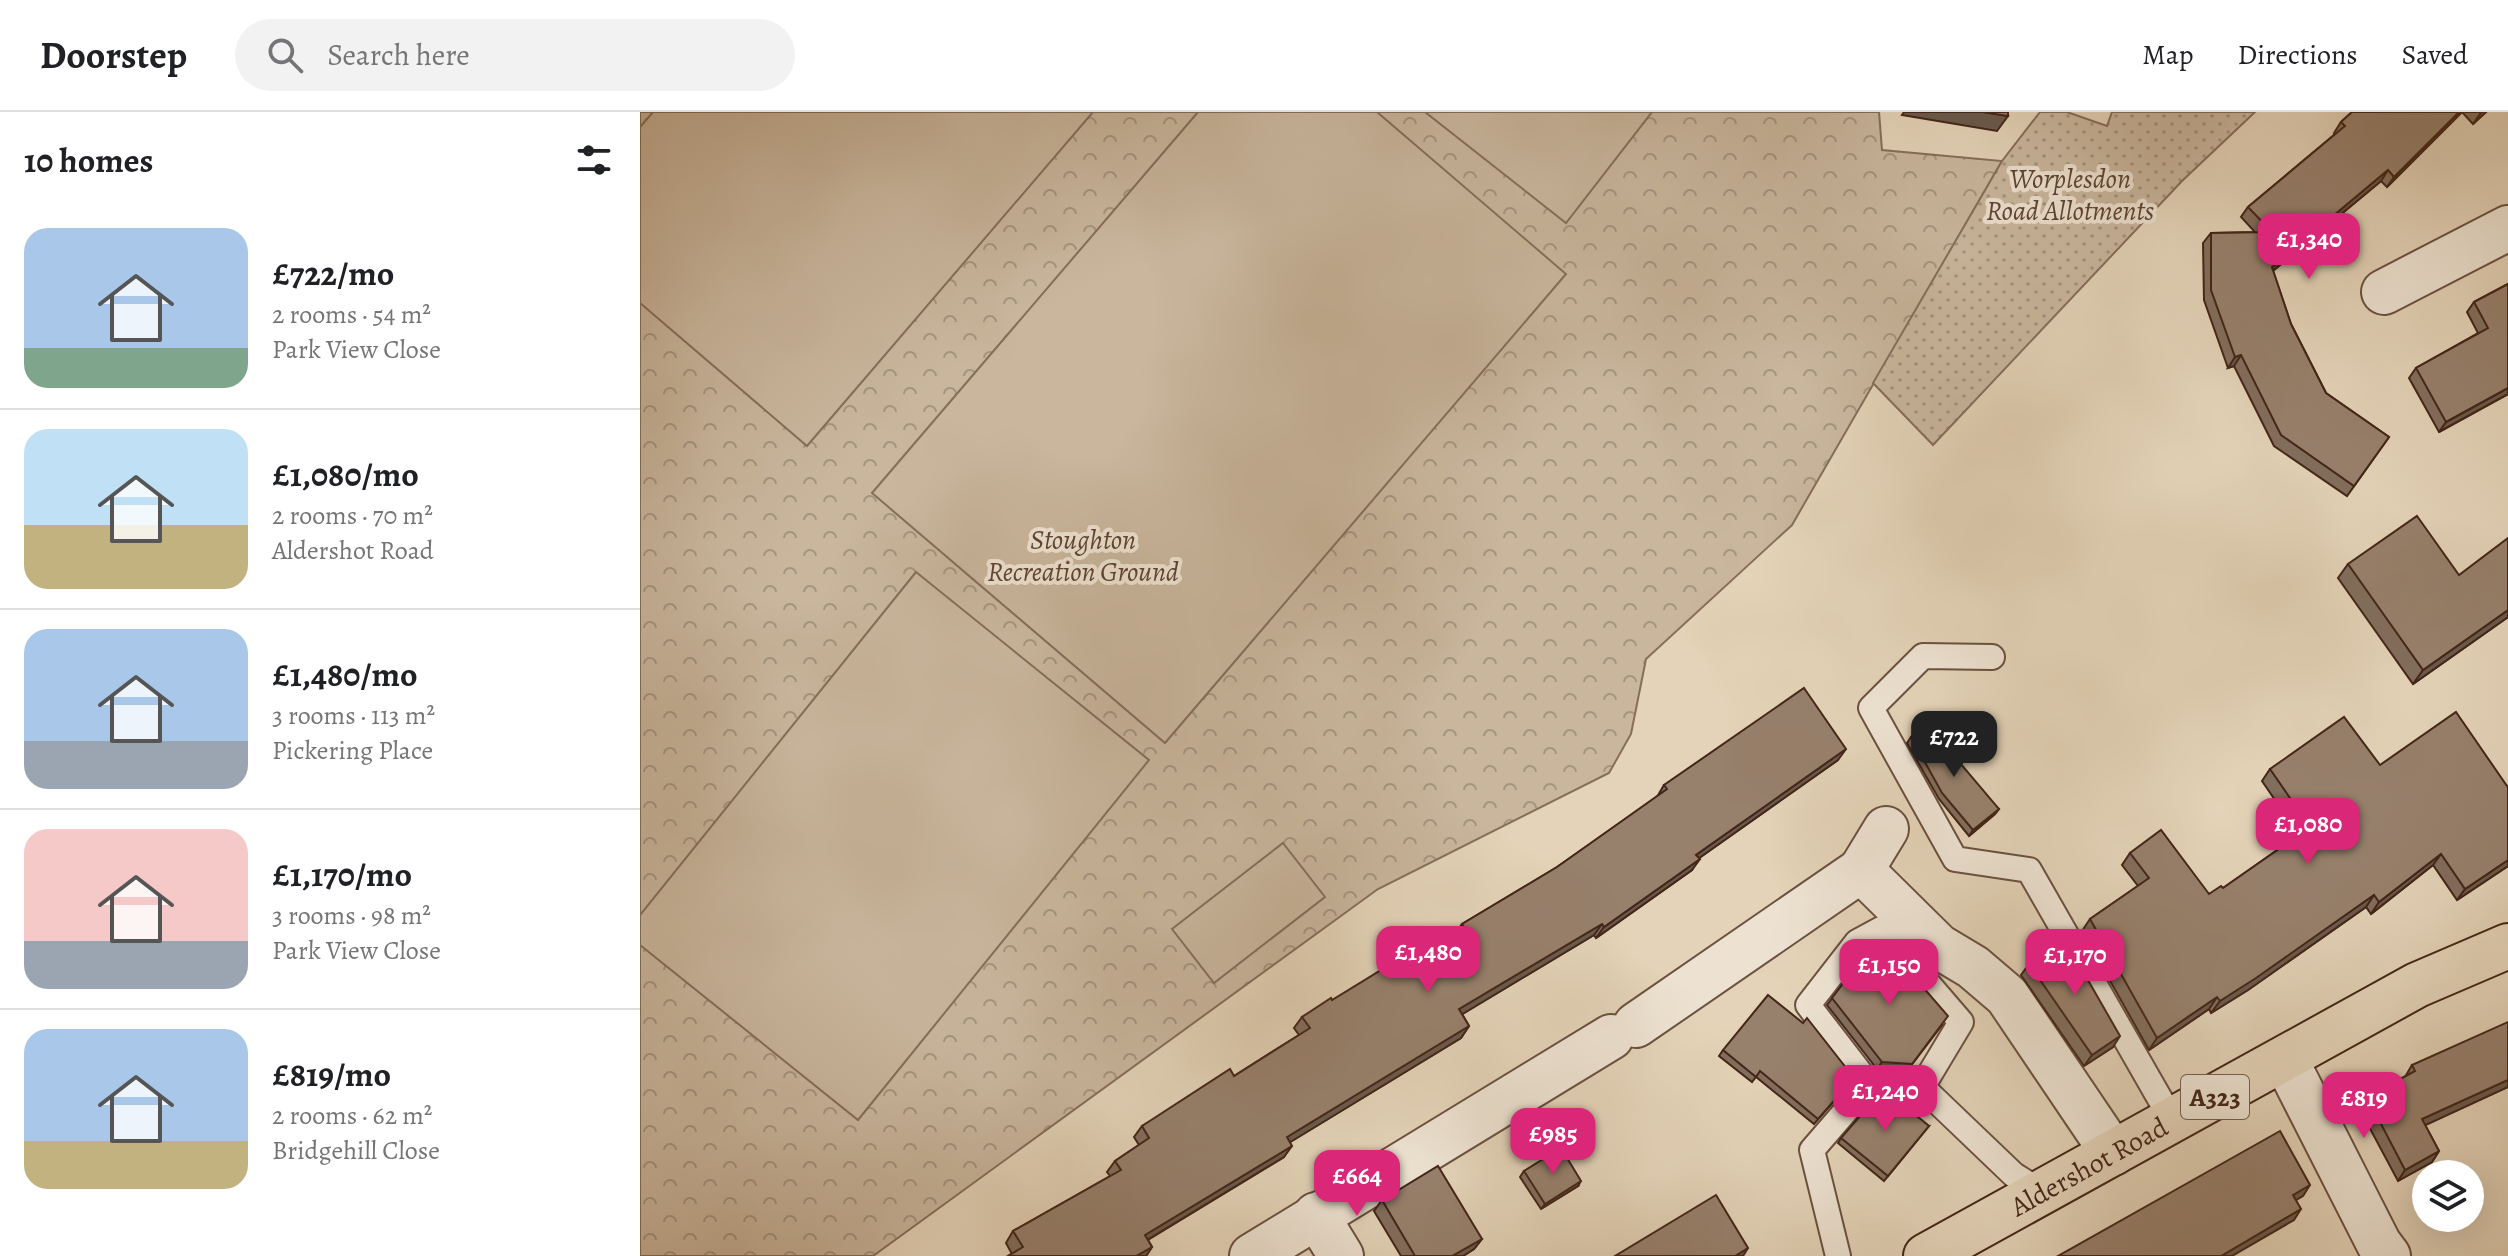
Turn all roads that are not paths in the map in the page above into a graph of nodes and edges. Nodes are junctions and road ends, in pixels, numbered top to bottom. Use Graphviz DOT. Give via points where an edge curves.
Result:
graph roads {
  1 [pos="2508,228"];
  2 [pos="2384,292"];
  3 [pos="1992,657"];
  4 [pos="1886,829"];
  5 [pos="1861,870"];
  6 [pos="2508,946"];
  7 [pos="2285,1059"];
  8 [pos="1869,1084"];
  9 [pos="1922,1087"];
  10 [pos="2172,1120"];
  11 [pos="2113,1153"];
  12 [pos="2043,1193"];
  13 [pos="1316,1215"];
  14 [pos="1943,1252"];
  15 [pos="1252,1256"];
  16 [pos="1341,1256"];
  17 [pos="1838,1256"];
  18 [pos="2388,1256"];
  1 -- 2 [label="street"];
  3 -- 10 [label="lane" via="1923,656 1871,708 1955,859 2029,870"];
  4 -- 5 [label="street"];
  5 -- 11 [label="street" via="1938,946 2007,996"];
  5 -- 13 [label="street" via="1624,1031"];
  6 -- 7 [label="main road, Aldershot Road / A323" via="2417,985"];
  7 -- 10 [label="main road, Aldershot Road / A323"];
  7 -- 18 [label="street"];
  8 -- 9 [label="lane"];
  8 -- 9 [label="lane" via="1808,1005 1857,942 1881,929 1961,1022"];
  8 -- 17 [label="lane" via="1812,1150"];
  9 -- 12 [label="lane" via="2014,1175"];
  10 -- 11 [label="main road, Aldershot Road / A323"];
  11 -- 12 [label="main road, Aldershot Road / A323"];
  12 -- 14 [label="main road, Aldershot Road / A323"];
  13 -- 15 [label="street"];
  13 -- 16 [label="street"];
}
